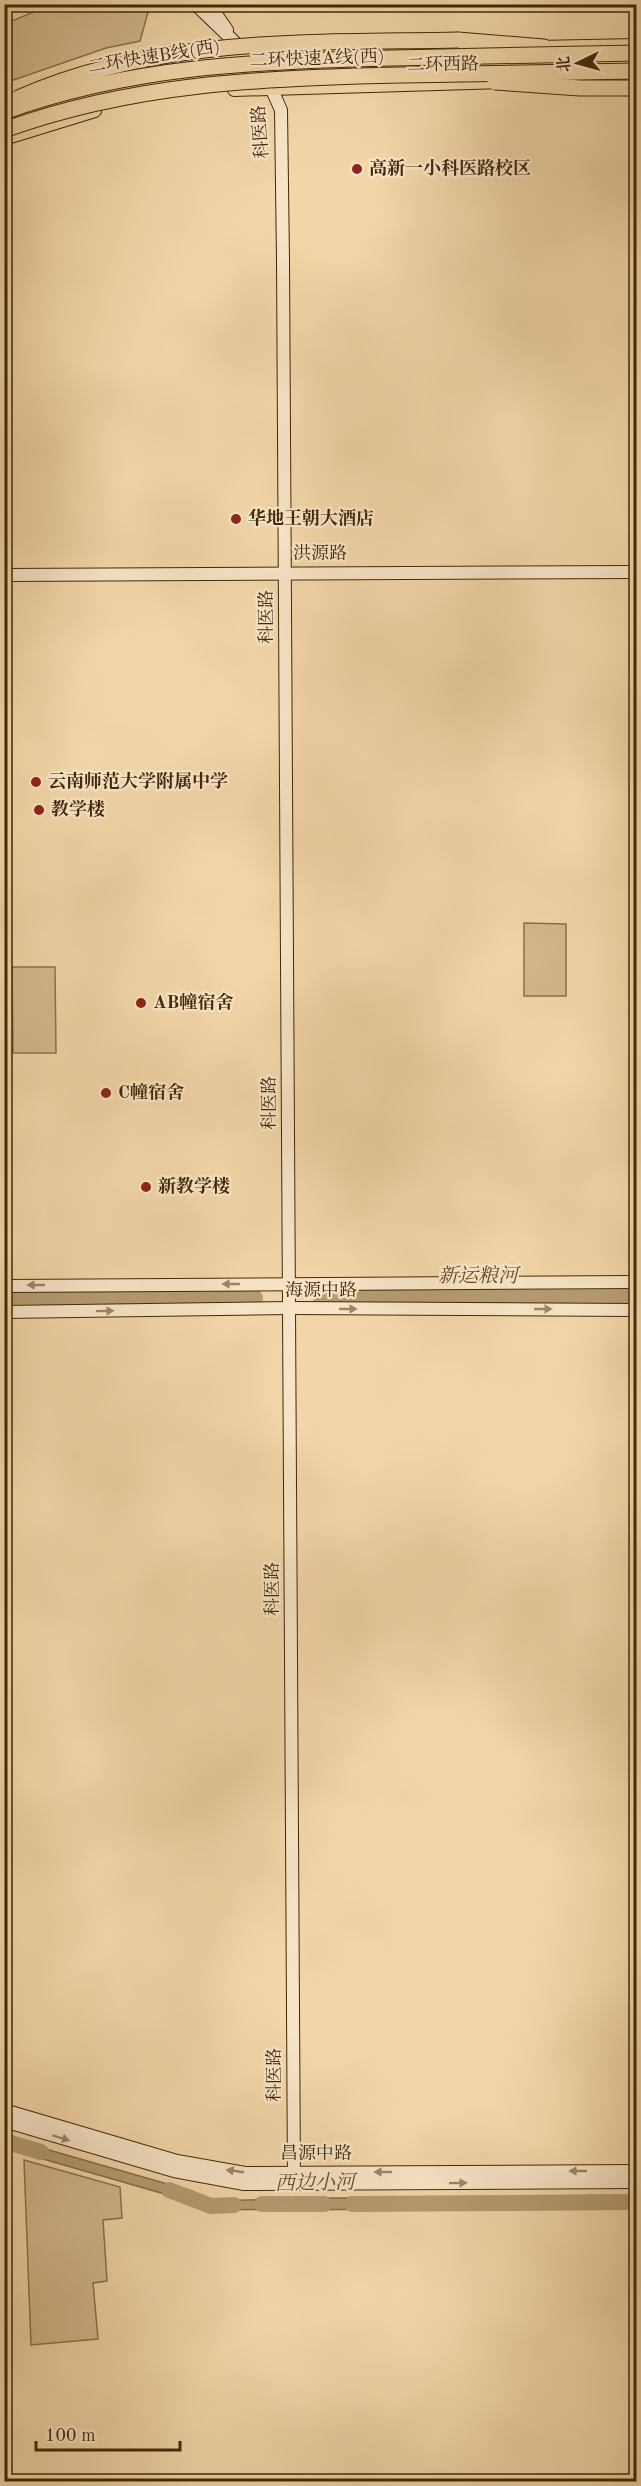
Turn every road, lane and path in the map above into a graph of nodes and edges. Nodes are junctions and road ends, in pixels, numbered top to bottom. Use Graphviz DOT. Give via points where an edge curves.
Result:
graph roads {
  1 [pos="195,4"];
  2 [pos="209,4"];
  3 [pos="232,38"];
  4 [pos="636,45"];
  5 [pos="544,47"];
  6 [pos="636,53"];
  7 [pos="248,54"];
  8 [pos="636,71"];
  9 [pos="405,75"];
  10 [pos="636,79"];
  11 [pos="273,87"];
  12 [pos="636,88"];
  13 [pos="4,103"];
  14 [pos="4,112"];
  15 [pos="4,130"];
  16 [pos="4,139"];
  17 [pos="284,572"];
  18 [pos="636,572"];
  19 [pos="4,575"];
  20 [pos="636,1282"];
  21 [pos="290,1284"];
  22 [pos="4,1286"];
  23 [pos="290,1308"];
  24 [pos="636,1310"];
  25 [pos="4,1312"];
  26 [pos="4,2110"];
  27 [pos="4,2121"];
  28 [pos="636,2171"];
  29 [pos="294,2178"];
  30 [pos="636,2182"];
  1 -- 3 [label="street"];
  2 -- 3 [label="street"];
  3 -- 7 [label="street, 科医路"];
  4 -- 5 [label="main road, 二环西路"];
  5 -- 7 [label="main road, 二环西路"];
  5 -- 13 [label="highway, bridge" via="459,40 271,44 163,54 85,72"];
  6 -- 14 [label="highway, 二环快速B线(西), bridge" via="215,66 104,83"];
  7 -- 11 [label="street, 科医路"];
  7 -- 13 [label="main road, 二环西路" via="127,69"];
  8 -- 9 [label="highway, 二环快速A线(西), bridge"];
  9 -- 12 [label="highway, bridge"];
  9 -- 15 [label="highway, 二环快速A线(西), bridge" via="177,87 91,103"];
  10 -- 11 [label="main road, 二环西路"];
  11 -- 16 [label="main road, 二环西路" via="134,103"];
  11 -- 17 [label="street, 科医路" via="281,121"];
  17 -- 18 [label="street, 洪源路"];
  17 -- 19 [label="street, 洪源路"];
  17 -- 21 [label="street, 科医路"];
  20 -- 21 [label="street, 海源中路"];
  21 -- 22 [label="street, 海源中路, one-way"];
  21 -- 23 [label="street, 科医路"];
  23 -- 24 [label="street, 海源中路, one-way"];
  25 -- 23 [label="street, 海源中路, one-way"];
  23 -- 29 [label="street, 科医路"];
  29 -- 26 [label="street, 昌源中路, one-way" via="204,2167"];
  27 -- 29 [label="street, 昌源中路, one-way" via="202,2178 244,2184"];
  28 -- 29 [label="street, 昌源中路, one-way"];
  29 -- 30 [label="street, 昌源中路, one-way"];
}
